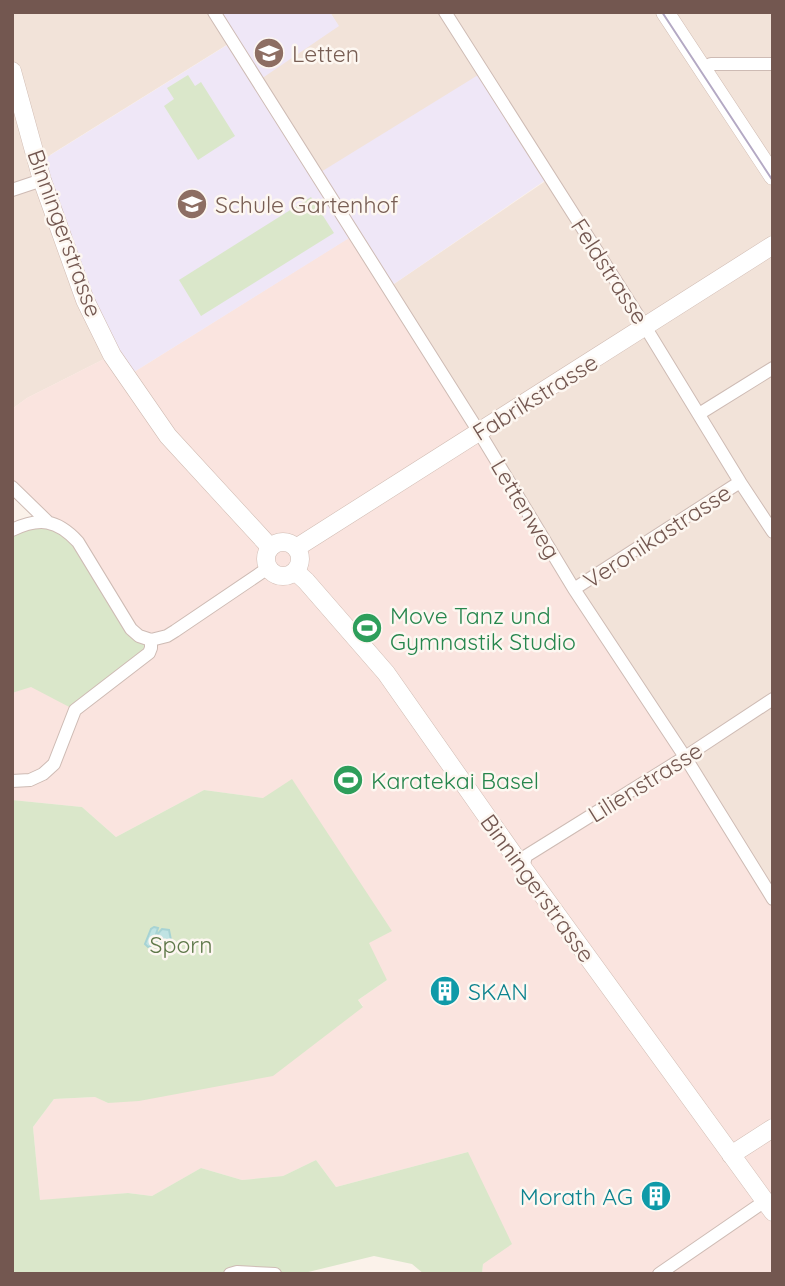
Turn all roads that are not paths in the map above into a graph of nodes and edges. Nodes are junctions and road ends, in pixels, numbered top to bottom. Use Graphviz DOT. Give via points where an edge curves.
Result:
graph roads {
  1 [pos="214,12"];
  2 [pos="445,12"];
  3 [pos="665,12"];
  4 [pos="773,64"];
  5 [pos="12,71"];
  6 [pos="714,86"];
  7 [pos="773,159"];
  8 [pos="773,176"];
  9 [pos="42,180"];
  10 [pos="12,190"];
  11 [pos="773,245"];
  12 [pos="646,327"];
  13 [pos="773,368"];
  14 [pos="699,414"];
  15 [pos="479,432"];
  16 [pos="740,482"];
  17 [pos="12,487"];
  18 [pos="49,523"];
  19 [pos="12,530"];
  20 [pos="773,532"];
  21 [pos="270,547"];
  22 [pos="296,548"];
  23 [pos="268,568"];
  24 [pos="295,571"];
  25 [pos="574,589"];
  26 [pos="151,640"];
  27 [pos="773,699"];
  28 [pos="685,757"];
  29 [pos="12,781"];
  30 [pos="523,868"];
  31 [pos="773,899"];
  32 [pos="773,1128"];
  33 [pos="731,1155"];
  34 [pos="769,1206"];
  35 [pos="230,1274"];
  36 [pos="275,1274"];
  37 [pos="659,1274"];
  1 -- 15 [label="street, Lettenweg"];
  2 -- 12 [label="street, Feldstrasse"];
  3 -- 6 [label="street"];
  4 -- 6 [label="street" via="711,64 704,67"];
  5 -- 9 [label="street, Binningerstrasse"];
  6 -- 7 [label="street"];
  6 -- 8 [label="street"];
  9 -- 10 [label="street"];
  9 -- 21 [label="street, Binningerstrasse" via="85,300 112,355 168,436"];
  11 -- 12 [label="street, Fabrikstrasse"];
  12 -- 14 [label="street, Feldstrasse"];
  12 -- 15 [label="street, Fabrikstrasse"];
  13 -- 14 [label="street"];
  14 -- 16 [label="street, Feldstrasse"];
  15 -- 22 [label="street, Fabrikstrasse"];
  15 -- 25 [label="street, Lettenweg"];
  16 -- 20 [label="street, Feldstrasse"];
  16 -- 25 [label="street, Veronikastrasse"];
  17 -- 18 [label="street"];
  18 -- 19 [label="street"];
  18 -- 26 [label="street" via="67,530 78,542 131,629"];
  21 -- 22 [label="street" via="286,542"];
  21 -- 23 [label="street"];
  22 -- 24 [label="street" via="300,557"];
  23 -- 24 [label="street" via="281,576"];
  23 -- 26 [label="street" via="167,636"];
  24 -- 30 [label="street, Binningerstrasse" via="386,673"];
  25 -- 28 [label="street, Lettenweg"];
  26 -- 29 [label="street" via="149,653 75,710 54,764 30,780"];
  27 -- 28 [label="street, Lilienstrasse"];
  28 -- 30 [label="street, Lilienstrasse" via="526,856"];
  28 -- 31 [label="street, Lettenweg"];
  30 -- 33 [label="street, Binningerstrasse"];
  32 -- 33 [label="street"];
  33 -- 34 [label="street, Binningerstrasse"];
  34 -- 37 [label="street"];
  35 -- 36 [label="street"];
}
